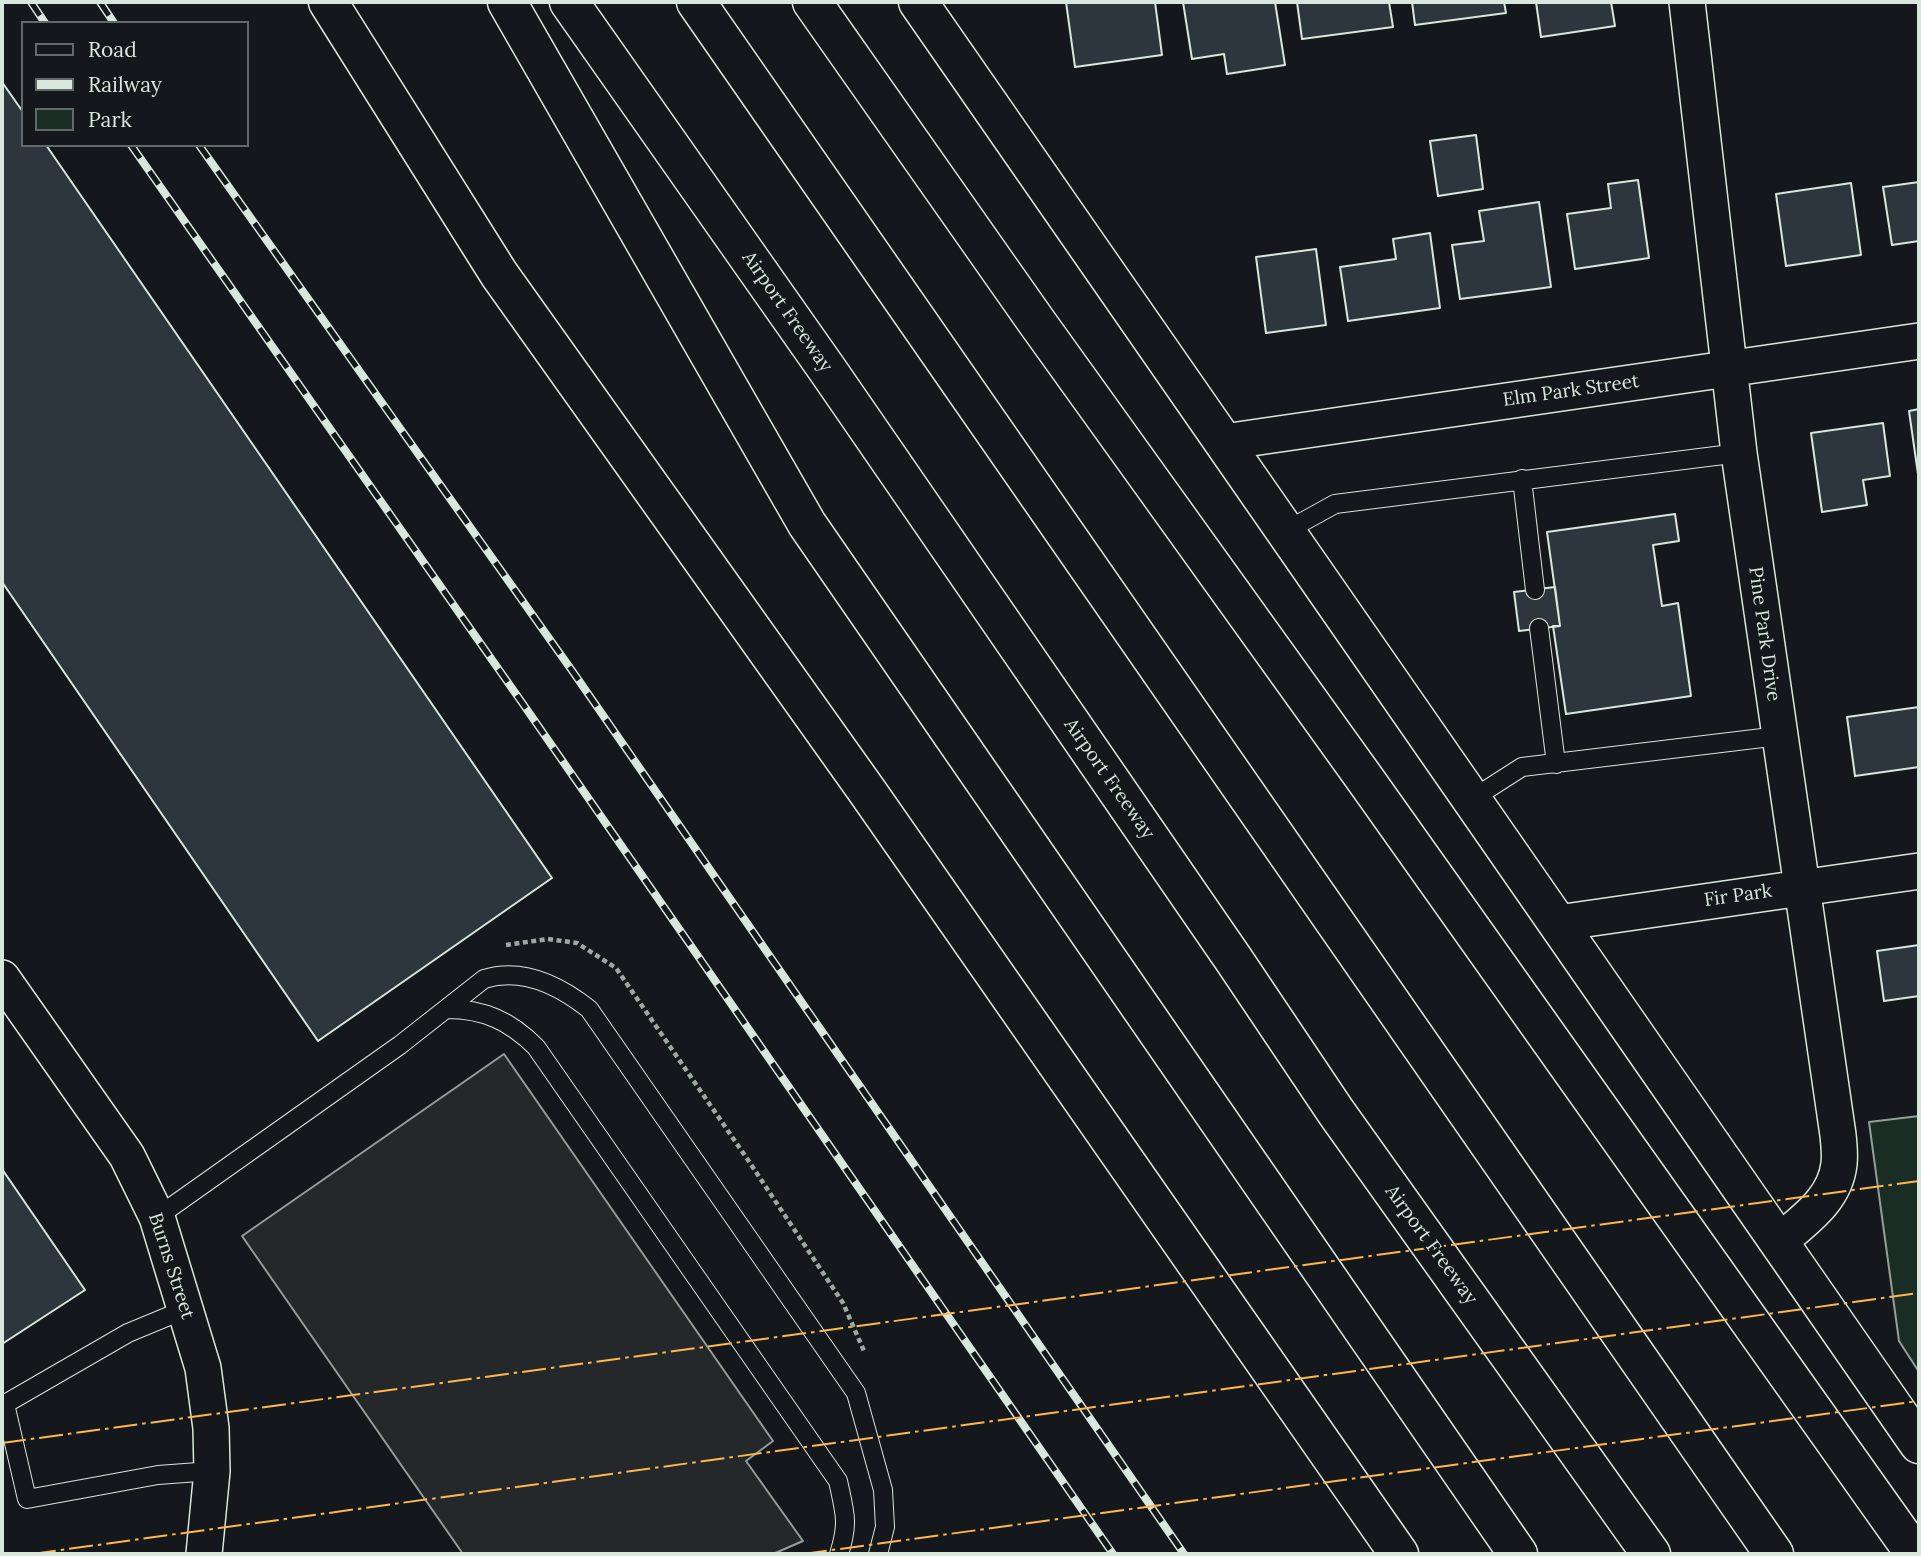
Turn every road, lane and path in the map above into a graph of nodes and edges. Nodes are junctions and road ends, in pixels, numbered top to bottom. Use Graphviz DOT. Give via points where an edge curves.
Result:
graph roads {
  1 [pos="328,2"];
  2 [pos="508,2"];
  3 [pos="569,2"];
  4 [pos="696,2"];
  5 [pos="812,2"];
  6 [pos="918,2"];
  7 [pos="1687,2"];
  8 [pos="1919,341"];
  9 [pos="1728,369"];
  10 [pos="1224,442"];
  11 [pos="1739,453"];
  12 [pos="1522,479"];
  13 [pos="1286,531"];
  14 [pos="1535,590"];
  15 [pos="1539,628"];
  16 [pos="1779,736"];
  17 [pos="1556,764"];
  18 [pos="1472,799"];
  19 [pos="1919,871"];
  20 [pos="1803,886"];
  21 [pos="1558,923"];
  22 [pos="2,978"];
  23 [pos="447,1009"];
  24 [pos="157,1217"];
  25 [pos="1779,1242"];
  26 [pos="186,1309"];
  27 [pos="1919,1444"];
  28 [pos="212,1471"];
  29 [pos="204,1554"];
  30 [pos="839,1554"];
  31 [pos="878,1554"];
  32 [pos="1399,1554"];
  33 [pos="1517,1554"];
  34 [pos="1651,1554"];
  35 [pos="1774,1554"];
  36 [pos="1915,1554"];
  1 -- 32 [label="main road" via="499,274 867,791"];
  2 -- 33 [label="main road" via="807,523"];
  3 -- 34 [label="main road, Airport Freeway" via="1336,1112"];
  4 -- 35 [label="main road"];
  5 -- 36 [label="main road"];
  6 -- 10 [label="main road"];
  7 -- 9 [label="street, Pine Park Drive"];
  8 -- 9 [label="street, Elm Park Street"];
  9 -- 10 [label="street, Elm Park Street"];
  9 -- 11 [label="street, Pine Park Drive"];
  10 -- 13 [label="main road"];
  11 -- 12 [label="lane"];
  11 -- 16 [label="street, Pine Park Drive"];
  12 -- 13 [label="lane" via="1335,504"];
  12 -- 14 [label="lane"];
  13 -- 18 [label="main road"];
  15 -- 17 [label="lane"];
  16 -- 17 [label="lane"];
  16 -- 20 [label="street, Pine Park Drive"];
  17 -- 18 [label="lane" via="1522,767"];
  18 -- 21 [label="main road"];
  19 -- 20 [label="street, Fir Park"];
  20 -- 21 [label="street, Fir Park"];
  20 -- 25 [label="street, Pine Park Drive" via="1839,1164 1824,1202"];
  21 -- 25 [label="main road"];
  22 -- 24 [label="street, Burns Street" via="127,1156"];
  23 -- 24 [label="lane"];
  23 -- 30 [label="lane" via="500,1018 536,1046 838,1481 846,1518"];
  23 -- 31 [label="lane" via="484,979 497,975 537,979 567,992 589,1009 856,1393 883,1490 885,1527"];
  24 -- 26 [label="street, Burns Street"];
  25 -- 27 [label="main road"];
  26 -- 28 [label="street, Burns Street" via="203,1368"];
  26 -- 28 [label="lane" via="128,1333 5,1404 27,1499 158,1475"];
  28 -- 29 [label="street, Burns Street"];
}
